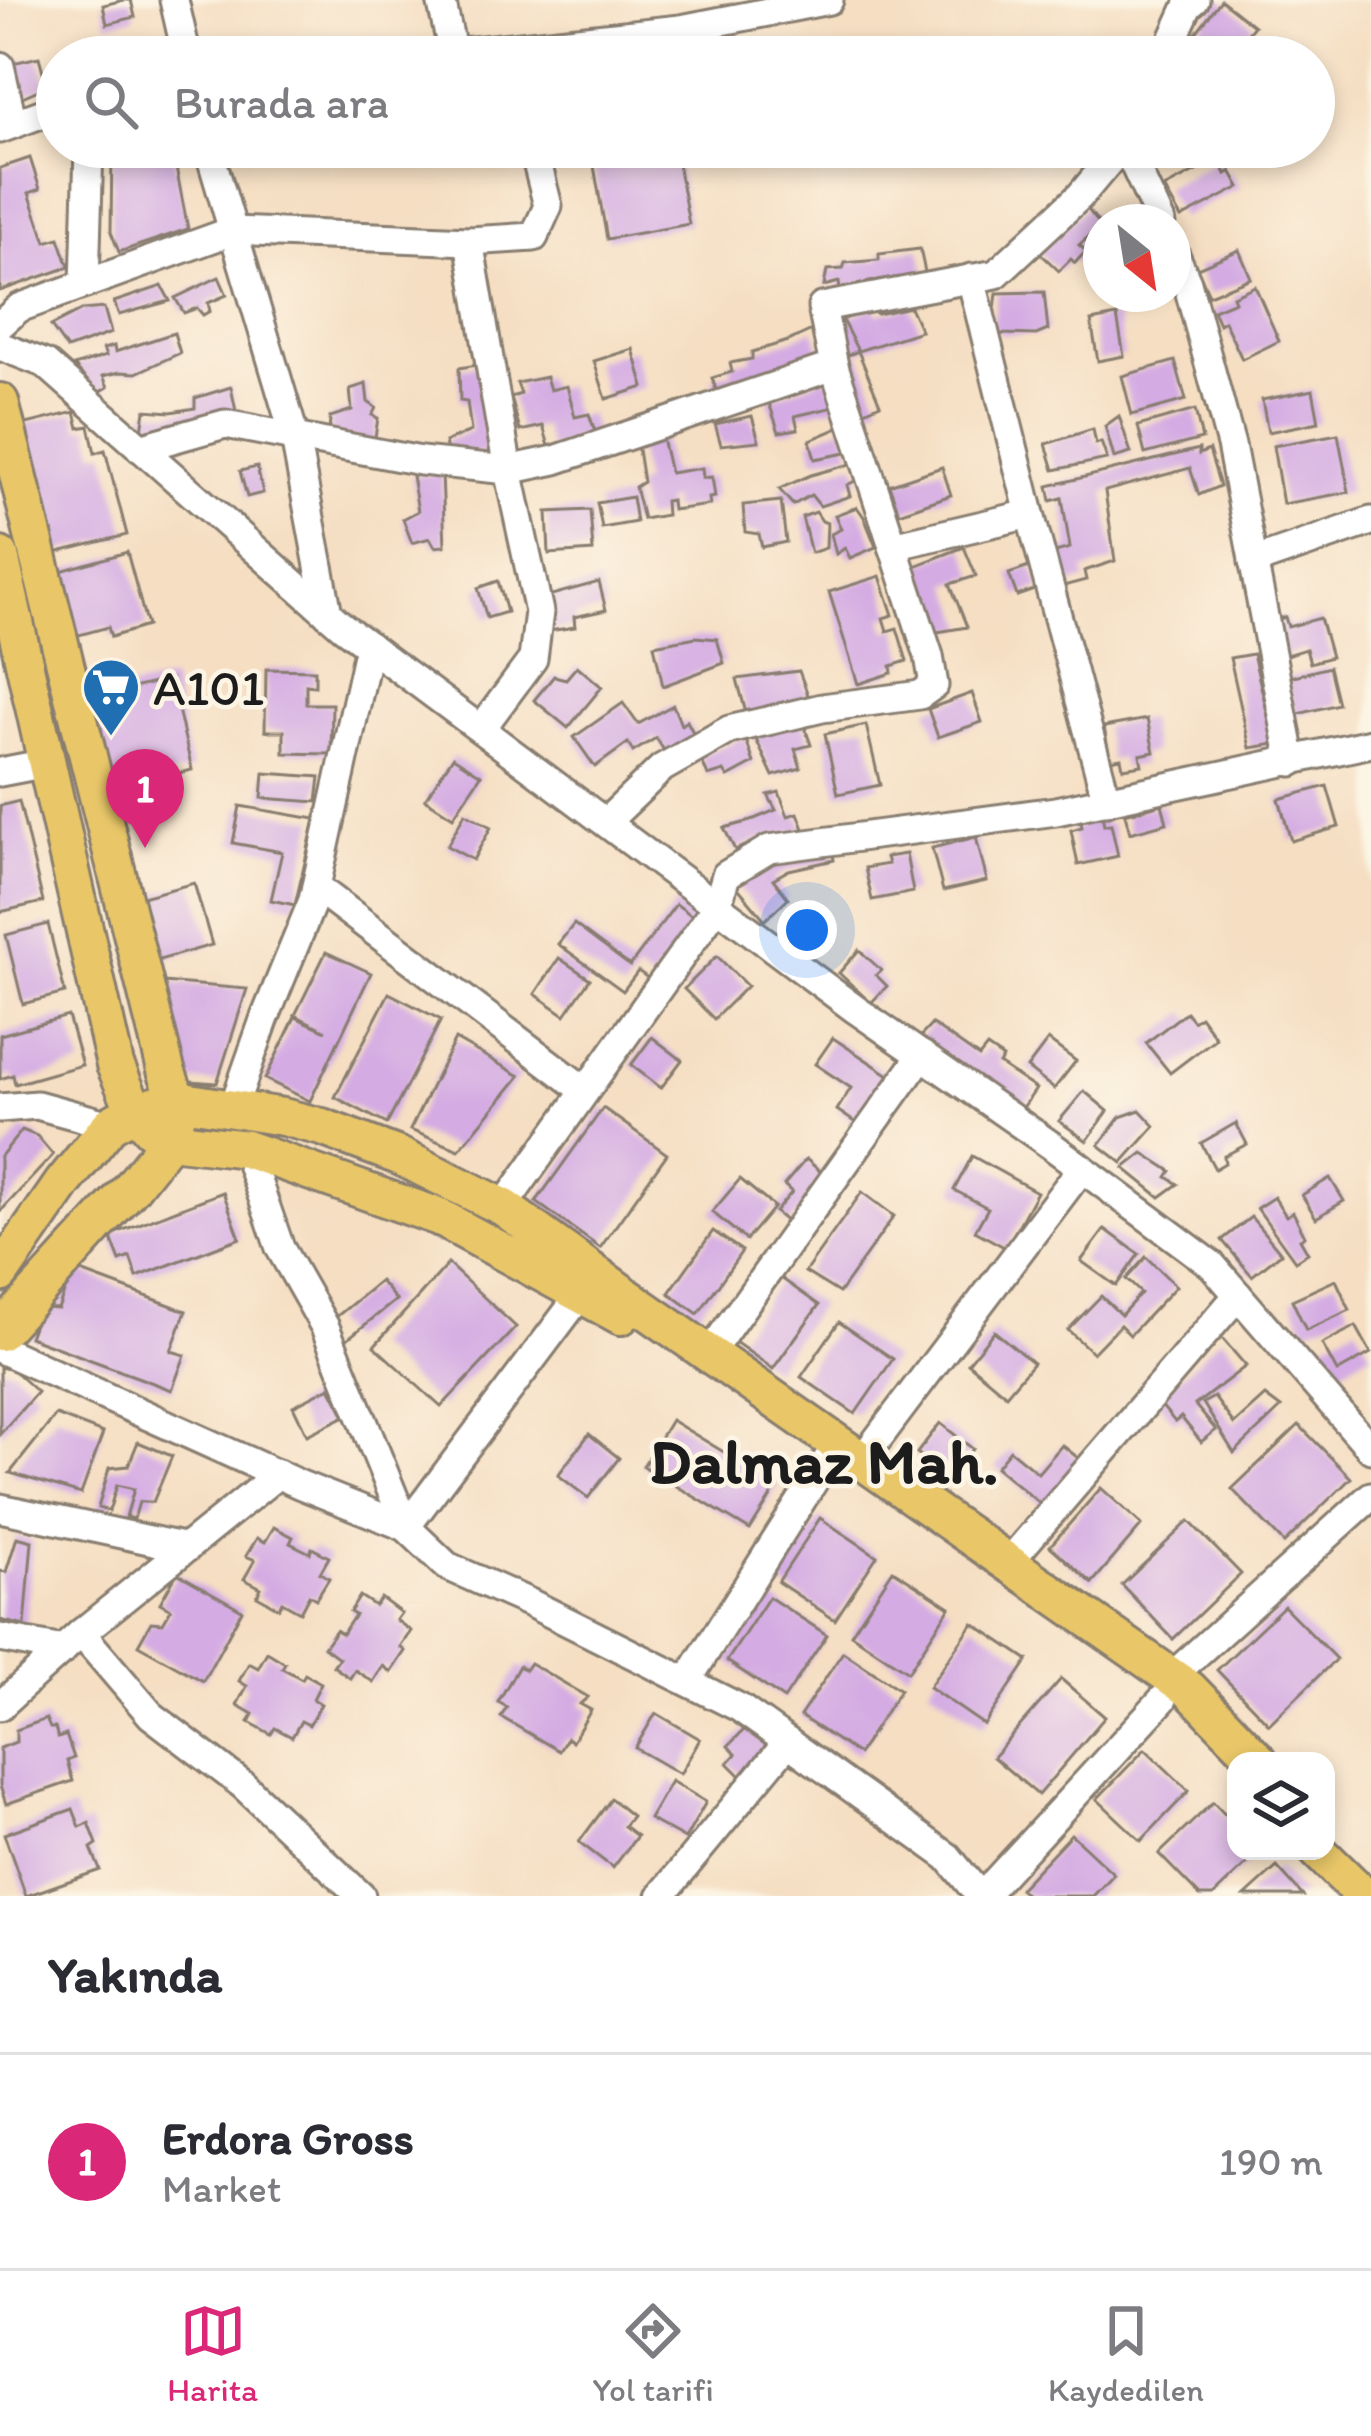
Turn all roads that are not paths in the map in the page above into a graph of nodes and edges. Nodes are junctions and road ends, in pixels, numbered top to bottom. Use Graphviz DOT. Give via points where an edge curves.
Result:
graph roads {
  1 [pos="174,0"];
  2 [pos="441,0"];
  3 [pos="829,0"];
  4 [pos="1195,0"];
  5 [pos="182,36"];
  6 [pos="440,36"];
  7 [pos="627,36"];
  8 [pos="1174,36"];
  9 [pos="0,66"];
  10 [pos="36,115"];
  11 [pos="6,126"];
  12 [pos="88,168"];
  13 [pos="214,168"];
  14 [pos="538,168"];
  15 [pos="1105,168"];
  16 [pos="1134,168"];
  17 [pos="1152,204"];
  18 [pos="232,231"];
  19 [pos="469,241"];
  20 [pos="971,278"];
  21 [pos="85,284"];
  22 [pos="1191,297"];
  23 [pos="0,325"];
  24 [pos="0,346"];
  25 [pos="834,366"];
  26 [pos="0,402"];
  27 [pos="295,437"];
  28 [pos="140,448"];
  29 [pos="508,470"];
  30 [pos="1030,514"];
  31 [pos="1371,521"];
  32 [pos="893,546"];
  33 [pos="0,556"];
  34 [pos="1253,562"];
  35 [pos="328,614"];
  36 [pos="369,646"];
  37 [pos="481,729"];
  38 [pos="1371,743"];
  39 [pos="1292,762"];
  40 [pos="47,763"];
  41 [pos="0,772"];
  42 [pos="1107,800"];
  43 [pos="606,822"];
  44 [pos="316,887"];
  45 [pos="717,906"];
  46 [pos="922,1055"];
  47 [pos="584,1090"];
  48 [pos="177,1100"];
  49 [pos="0,1108"];
  50 [pos="233,1108"];
  51 [pos="123,1118"];
  52 [pos="169,1140"];
  53 [pos="246,1149"];
  54 [pos="1082,1168"];
  55 [pos="503,1207"];
  56 [pos="2,1268"];
  57 [pos="581,1294"];
  58 [pos="1238,1295"];
  59 [pos="0,1332"];
  60 [pos="0,1348"];
  61 [pos="709,1354"];
  62 [pos="1371,1449"];
  63 [pos="844,1461"];
  64 [pos="278,1474"];
  65 [pos="1371,1496"];
  66 [pos="0,1508"];
  67 [pos="406,1528"];
  68 [pos="187,1548"];
  69 [pos="1008,1563"];
  70 [pos="0,1638"];
  71 [pos="72,1642"];
  72 [pos="687,1681"];
  73 [pos="1167,1688"];
  74 [pos="0,1706"];
  75 [pos="788,1742"];
  76 [pos="1250,1752"];
  77 [pos="1227,1760"];
  78 [pos="1335,1838"];
  79 [pos="1327,1860"];
  80 [pos="1371,1874"];
  81 [pos="361,1896"];
  82 [pos="661,1896"];
  83 [pos="981,1896"];
  84 [pos="1364,1896"];
  1 -- 5 [label="street"];
  2 -- 6 [label="street"];
  3 -- 7 [label="street"];
  4 -- 8 [label="street"];
  9 -- 11 [label="street"];
  10 -- 11 [label="street"];
  12 -- 21 [label="street"];
  13 -- 18 [label="street"];
  14 -- 19 [label="street" via="548,206 534,237"];
  15 -- 20 [label="street" via="996,274"];
  16 -- 17 [label="street"];
  18 -- 19 [label="street"];
  18 -- 21 [label="street"];
  18 -- 27 [label="street"];
  19 -- 29 [label="street"];
  20 -- 25 [label="street" via="823,307"];
  20 -- 30 [label="street"];
  21 -- 23 [label="street" via="19,308"];
  22 -- 34 [label="street"];
  24 -- 28 [label="street" via="46,364"];
  25 -- 29 [label="street"];
  25 -- 32 [label="street"];
  26 -- 48 [label="main road"];
  27 -- 28 [label="street" via="225,424"];
  27 -- 29 [label="street"];
  27 -- 35 [label="street"];
  28 -- 35 [label="street"];
  29 -- 37 [label="street" via="536,635 533,659"];
  30 -- 32 [label="street"];
  30 -- 42 [label="street"];
  31 -- 34 [label="street"];
  32 -- 43 [label="street" via="934,686 729,730 662,768"];
  33 -- 40 [label="main road"];
  34 -- 39 [label="street"];
  35 -- 36 [label="street"];
  36 -- 37 [label="street"];
  36 -- 44 [label="street"];
  37 -- 43 [label="street"];
  38 -- 39 [label="street"];
  39 -- 42 [label="street"];
  40 -- 41 [label="street"];
  40 -- 51 [label="main road"];
  42 -- 45 [label="street" via="769,849 726,875"];
  43 -- 45 [label="street"];
  44 -- 47 [label="street"];
  44 -- 50 [label="street"];
  45 -- 46 [label="street"];
  45 -- 47 [label="street"];
  46 -- 54 [label="street"];
  46 -- 61 [label="street"];
  47 -- 55 [label="street"];
  48 -- 50 [label="main road"];
  48 -- 51 [label="main road"];
  48 -- 52 [label="main road"];
  49 -- 51 [label="street"];
  50 -- 55 [label="main road" via="355,1138"];
  51 -- 52 [label="main road"];
  51 -- 56 [label="main road"];
  52 -- 53 [label="main road"];
  52 -- 59 [label="main road"];
  53 -- 57 [label="main road" via="439,1217"];
  53 -- 67 [label="street" via="280,1248 325,1327"];
  54 -- 58 [label="street" via="1212,1265"];
  54 -- 63 [label="street"];
  55 -- 61 [label="main road"];
  57 -- 63 [label="main road"];
  57 -- 67 [label="street"];
  58 -- 62 [label="street"];
  58 -- 69 [label="street"];
  60 -- 64 [label="street"];
  61 -- 63 [label="main road"];
  63 -- 69 [label="main road"];
  63 -- 72 [label="street"];
  63 -- 73 [label="main road"];
  64 -- 67 [label="street"];
  64 -- 68 [label="street"];
  65 -- 73 [label="street"];
  66 -- 68 [label="street"];
  67 -- 72 [label="street" via="447,1566"];
  68 -- 71 [label="street"];
  69 -- 73 [label="main road"];
  70 -- 71 [label="street"];
  71 -- 74 [label="street"];
  71 -- 81 [label="street"];
  72 -- 75 [label="street"];
  73 -- 76 [label="main road" via="1189,1689"];
  73 -- 77 [label="main road"];
  73 -- 83 [label="street"];
  75 -- 82 [label="street"];
  75 -- 83 [label="street" via="948,1857"];
  78 -- 80 [label="main road"];
  79 -- 84 [label="main road"];
}
